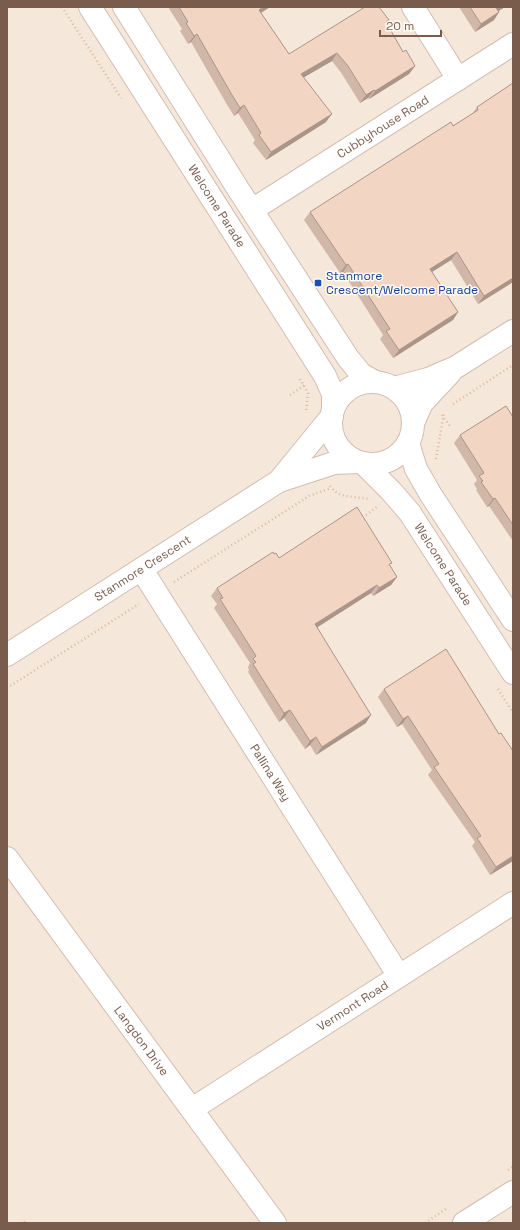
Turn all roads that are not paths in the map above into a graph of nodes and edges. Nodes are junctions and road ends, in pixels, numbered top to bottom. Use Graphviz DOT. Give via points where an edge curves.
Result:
graph roads {
  1 [pos="90,7"];
  2 [pos="124,7"];
  3 [pos="413,7"];
  4 [pos="513,44"];
  5 [pos="458,78"];
  6 [pos="252,210"];
  7 [pos="513,331"];
  8 [pos="456,367"];
  9 [pos="384,385"];
  10 [pos="333,412"];
  11 [pos="411,433"];
  12 [pos="361,463"];
  13 [pos="279,481"];
  14 [pos="142,570"];
  15 [pos="513,620"];
  16 [pos="7,655"];
  17 [pos="513,673"];
  18 [pos="7,858"];
  19 [pos="513,903"];
  20 [pos="399,976"];
  21 [pos="192,1109"];
  22 [pos="513,1192"];
  23 [pos="275,1223"];
  24 [pos="464,1223"];
  1 -- 10 [label="street, Welcome Parade" via="325,376 333,394"];
  2 -- 6 [label="street"];
  3 -- 5 [label="street"];
  4 -- 5 [label="street, Cubbyhouse Road"];
  5 -- 6 [label="street, Cubbyhouse Road"];
  6 -- 9 [label="street" via="348,358 361,374"];
  7 -- 8 [label="street"];
  8 -- 9 [label="street" via="428,379"];
  8 -- 11 [label="street" via="422,403"];
  9 -- 10 [label="street" via="365,383 351,388 340,397"];
  9 -- 11 [label="street" via="408,403"];
  10 -- 12 [label="street" via="333,436 339,448 350,458"];
  10 -- 13 [label="street, Stanmore Crescent"];
  11 -- 12 [label="street" via="400,453 390,460 378,464"];
  11 -- 15 [label="street" via="416,469"];
  12 -- 13 [label="street, Stanmore Crescent" via="334,462"];
  12 -- 17 [label="street, Welcome Parade" via="391,491 410,514"];
  13 -- 14 [label="street, Stanmore Crescent"];
  14 -- 16 [label="street, Stanmore Crescent"];
  14 -- 20 [label="street, Pallina Way"];
  18 -- 21 [label="street, Langdon Drive"];
  19 -- 20 [label="street, Vermont Road"];
  20 -- 21 [label="street, Vermont Road"];
  21 -- 23 [label="street, Langdon Drive"];
  22 -- 24 [label="street"];
}
